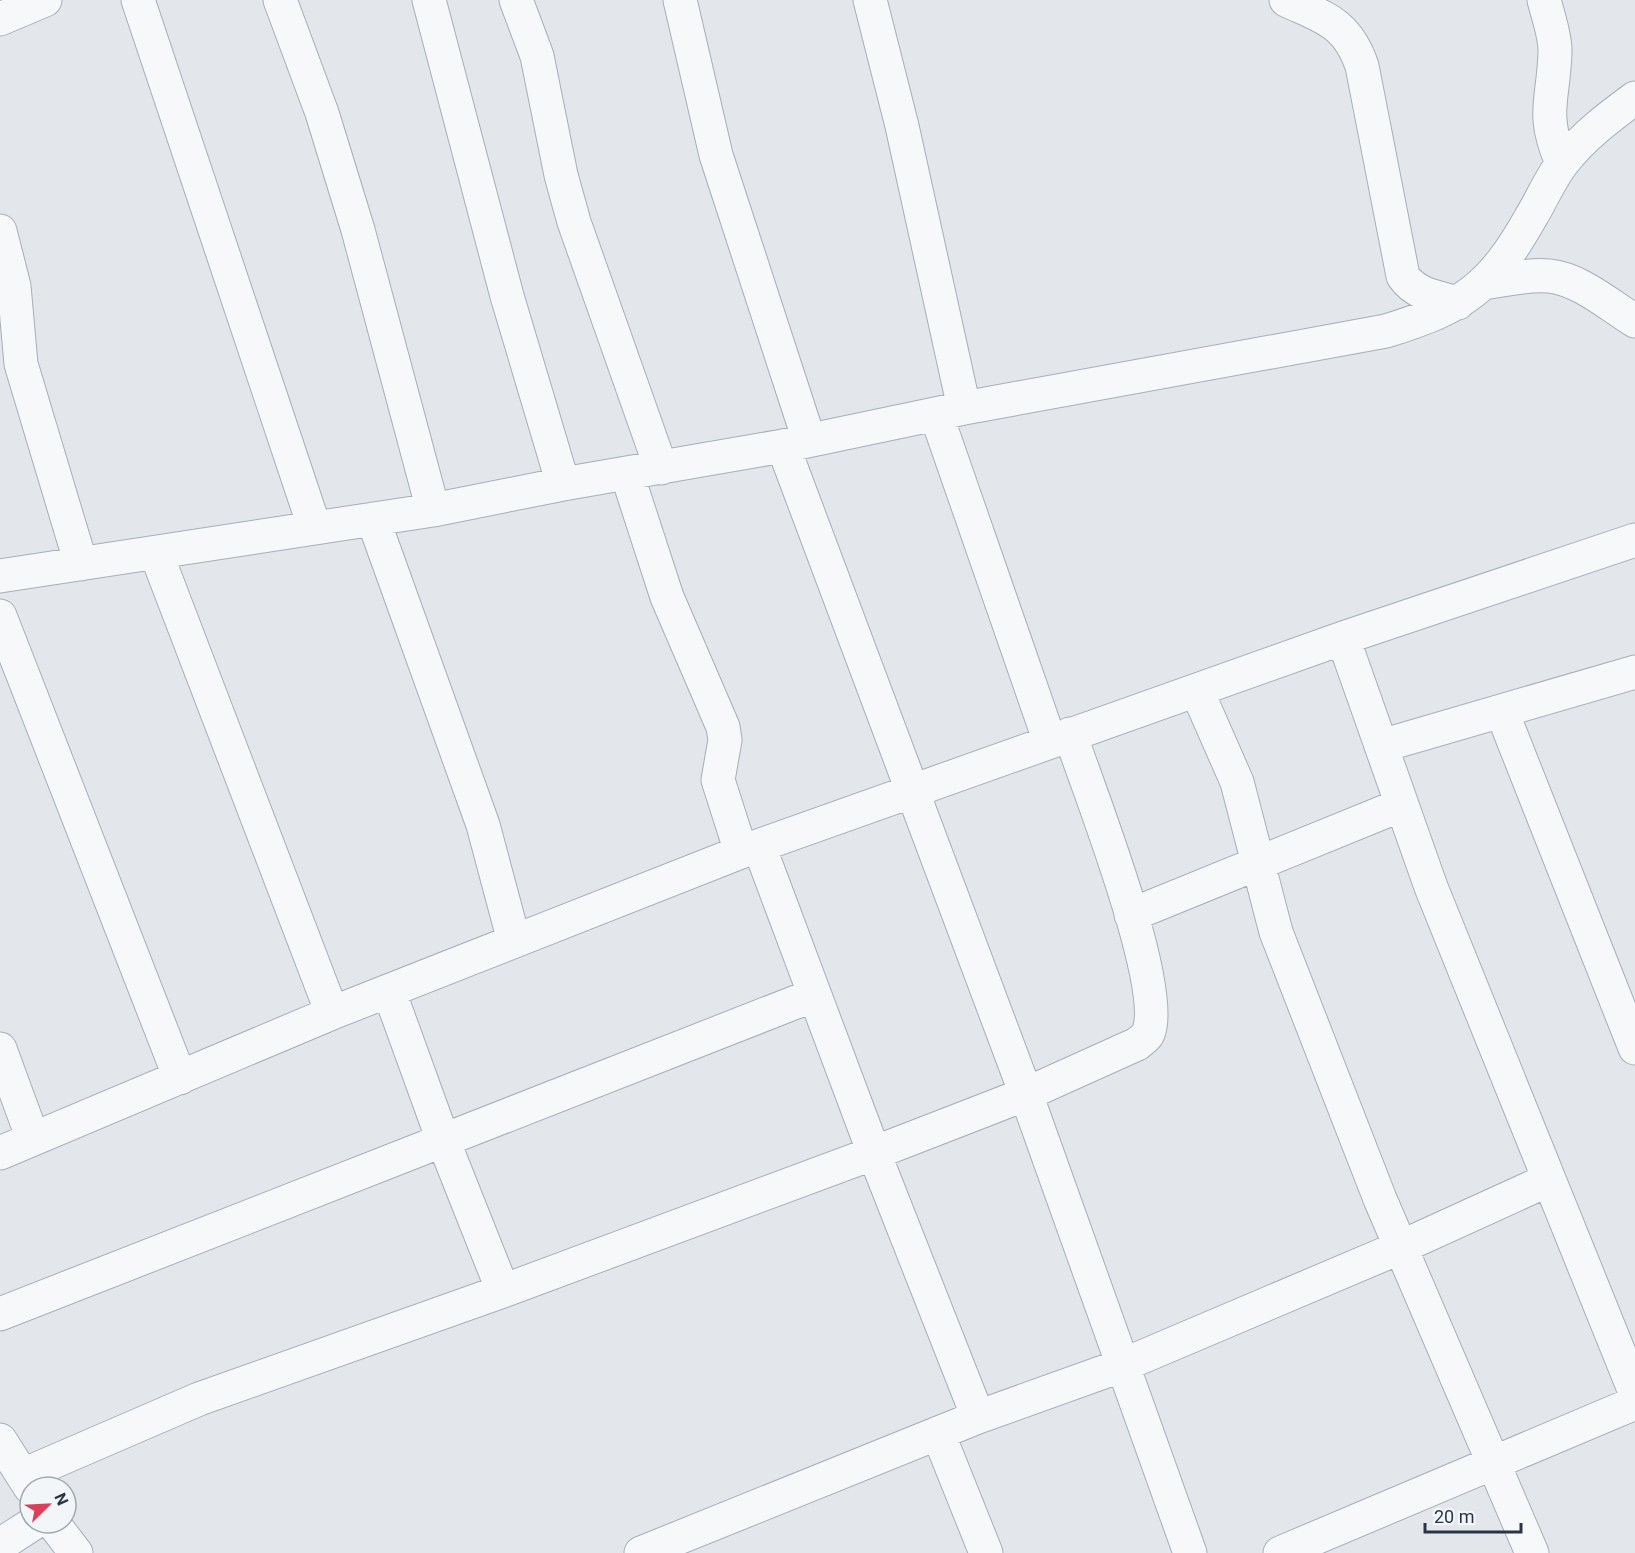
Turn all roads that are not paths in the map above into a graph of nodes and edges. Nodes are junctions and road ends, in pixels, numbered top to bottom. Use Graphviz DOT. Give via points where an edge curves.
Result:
graph roads {
  1 [pos="45,0"];
  2 [pos="138,0"];
  3 [pos="280,0"];
  4 [pos="429,0"];
  5 [pos="516,0"];
  6 [pos="680,0"];
  7 [pos="870,0"];
  8 [pos="1286,0"];
  9 [pos="1544,0"];
  10 [pos="0,19"];
  11 [pos="1635,98"];
  12 [pos="1562,163"];
  13 [pos="0,231"];
  14 [pos="1484,283"];
  15 [pos="1458,303"];
  16 [pos="1635,321"];
  17 [pos="950,411"];
  18 [pos="796,443"];
  19 [pos="661,468"];
  20 [pos="627,474"];
  21 [pos="563,484"];
  22 [pos="433,510"];
  23 [pos="373,519"];
  24 [pos="314,526"];
  25 [pos="1635,540"];
  26 [pos="156,553"];
  27 [pos="81,564"];
  28 [pos="0,576"];
  29 [pos="0,616"];
  30 [pos="1343,638"];
  31 [pos="1635,672"];
  32 [pos="1197,691"];
  33 [pos="1502,712"];
  34 [pos="1060,738"];
  35 [pos="1381,746"];
  36 [pos="910,791"];
  37 [pos="1401,805"];
  38 [pos="750,849"];
  39 [pos="1258,865"];
  40 [pos="1131,915"];
  41 [pos="514,941"];
  42 [pos="389,991"];
  43 [pos="814,995"];
  44 [pos="332,1013"];
  45 [pos="1635,1048"];
  46 [pos="0,1049"];
  47 [pos="180,1078"];
  48 [pos="1026,1094"];
  49 [pos="33,1139"];
  50 [pos="443,1140"];
  51 [pos="0,1153"];
  52 [pos="874,1153"];
  53 [pos="1548,1180"];
  54 [pos="1401,1247"];
  55 [pos="503,1291"];
  56 [pos="0,1314"];
  57 [pos="1123,1365"];
  58 [pos="1635,1392"];
  59 [pos="1635,1403"];
  60 [pos="978,1417"];
  61 [pos="938,1433"];
  62 [pos="0,1440"];
  63 [pos="1494,1465"];
  64 [pos="23,1475"];
  65 [pos="40,1475"];
  66 [pos="18,1533"];
  67 [pos="62,1535"];
  68 [pos="0,1545"];
  69 [pos="76,1553"];
  70 [pos="641,1553"];
  71 [pos="986,1553"];
  72 [pos="1190,1553"];
  73 [pos="1280,1553"];
  74 [pos="1532,1553"];
  1 -- 10 [label="street"];
  2 -- 24 [label="street"];
  3 -- 22 [label="street" via="358,230"];
  4 -- 21 [label="street" via="507,296"];
  5 -- 19 [label="street" via="537,56 574,222"];
  6 -- 18 [label="street" via="716,155"];
  7 -- 17 [label="street" via="904,135"];
  8 -- 15 [label="street" via="1330,21 1356,46 1403,276 1422,293"];
  9 -- 12 [label="street" via="1555,51 1549,120"];
  11 -- 12 [label="street" via="1599,123"];
  12 -- 14 [label="street" via="1511,252"];
  13 -- 27 [label="street" via="15,286 21,364"];
  14 -- 15 [label="street"];
  14 -- 16 [label="street" via="1559,278"];
  15 -- 17 [label="street" via="1432,317 1342,341"];
  17 -- 18 [label="street"];
  17 -- 34 [label="street"];
  18 -- 19 [label="street"];
  18 -- 36 [label="street"];
  19 -- 20 [label="street"];
  20 -- 21 [label="street"];
  20 -- 38 [label="street" via="667,597 723,727 725,740 718,780"];
  21 -- 22 [label="street"];
  22 -- 23 [label="street"];
  23 -- 24 [label="street"];
  23 -- 41 [label="street" via="483,825"];
  24 -- 26 [label="street"];
  25 -- 30 [label="street"];
  26 -- 27 [label="street"];
  26 -- 44 [label="street"];
  27 -- 28 [label="street"];
  29 -- 47 [label="street"];
  30 -- 32 [label="street"];
  30 -- 35 [label="street"];
  31 -- 33 [label="street"];
  32 -- 34 [label="street"];
  32 -- 39 [label="street" via="1237,782"];
  33 -- 35 [label="street"];
  33 -- 45 [label="street"];
  34 -- 36 [label="street"];
  34 -- 40 [label="street"];
  35 -- 37 [label="street"];
  36 -- 38 [label="street"];
  36 -- 48 [label="street"];
  37 -- 39 [label="street"];
  37 -- 53 [label="street"];
  38 -- 41 [label="street"];
  38 -- 43 [label="street"];
  39 -- 40 [label="street"];
  39 -- 54 [label="street" via="1276,932"];
  40 -- 48 [label="street" via="1147,974 1149,1033 1137,1044"];
  41 -- 42 [label="street"];
  42 -- 44 [label="street"];
  42 -- 50 [label="street"];
  43 -- 50 [label="street"];
  43 -- 52 [label="street"];
  44 -- 47 [label="street"];
  46 -- 49 [label="street"];
  47 -- 49 [label="street"];
  48 -- 52 [label="street"];
  48 -- 57 [label="street"];
  49 -- 51 [label="street"];
  50 -- 55 [label="street"];
  50 -- 56 [label="street"];
  52 -- 55 [label="street"];
  52 -- 60 [label="street"];
  53 -- 54 [label="street"];
  53 -- 58 [label="street"];
  54 -- 57 [label="street"];
  54 -- 63 [label="street"];
  55 -- 65 [label="street" via="199,1399"];
  57 -- 60 [label="street"];
  57 -- 72 [label="street"];
  59 -- 63 [label="street"];
  60 -- 61 [label="street"];
  61 -- 70 [label="street"];
  61 -- 71 [label="street"];
  62 -- 64 [label="street"];
  63 -- 73 [label="street"];
  63 -- 74 [label="street"];
  66 -- 68 [label="street"];
  67 -- 69 [label="street"];
}
